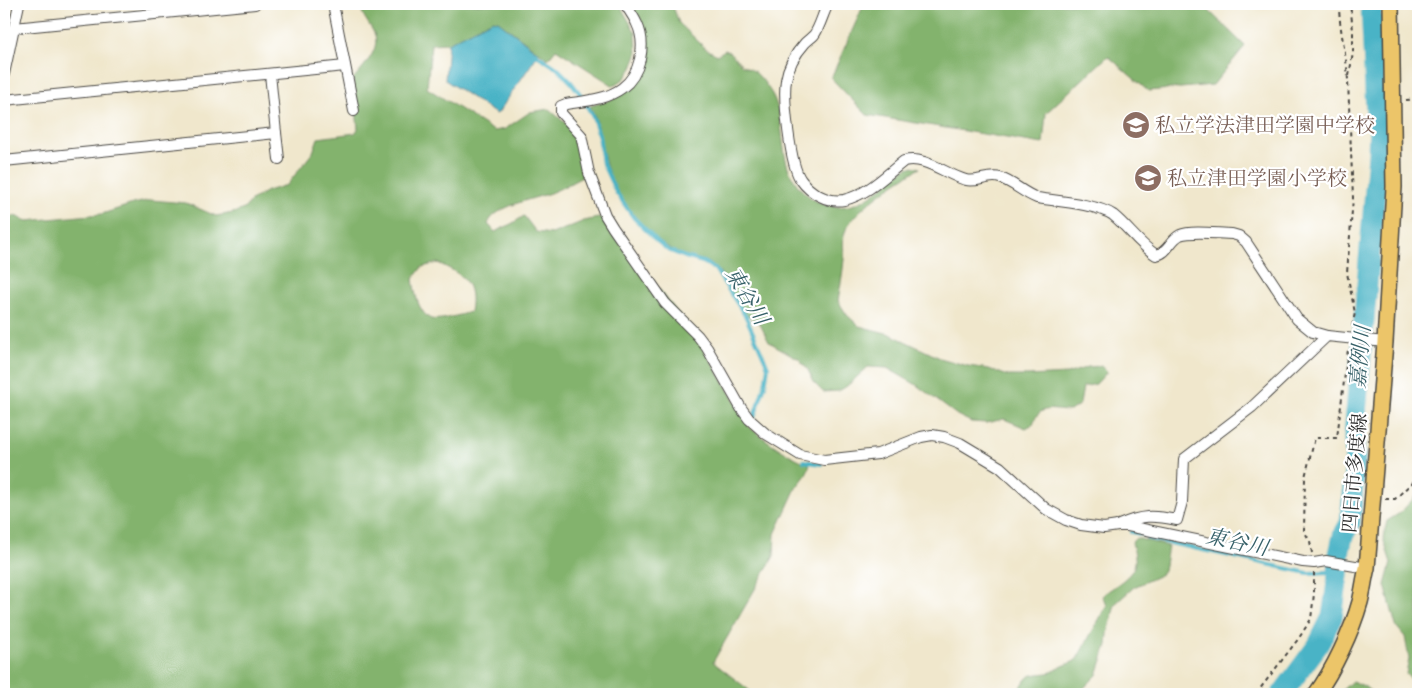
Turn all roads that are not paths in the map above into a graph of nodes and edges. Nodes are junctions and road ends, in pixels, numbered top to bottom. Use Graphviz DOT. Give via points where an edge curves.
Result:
graph roads {
  1 [pos="19,4"];
  2 [pos="255,4"];
  3 [pos="333,4"];
  4 [pos="626,4"];
  5 [pos="828,4"];
  6 [pos="1391,4"];
  7 [pos="14,28"];
  8 [pos="345,66"];
  9 [pos="4,74"];
  10 [pos="270,74"];
  11 [pos="4,100"];
  12 [pos="354,111"];
  13 [pos="276,133"];
  14 [pos="279,159"];
  15 [pos="4,161"];
  16 [pos="1327,336"];
  17 [pos="1380,342"];
  18 [pos="1118,526"];
  19 [pos="1367,568"];
  20 [pos="1316,694"];
  1 -- 7 [label="street"];
  2 -- 7 [label="street"];
  3 -- 8 [label="street"];
  4 -- 18 [label="street" via="642,40 642,53 630,81 622,89 594,100 561,106 561,113 581,135 589,173 605,215 665,303 707,348 749,419 800,455 824,460 878,454 922,437 944,437 1000,467 1046,508 1066,520 1104,528"];
  5 -- 16 [label="street" via="814,34 794,58 786,79 785,109 796,171 809,189 821,197 830,200 852,198 911,159 966,180 998,177 1037,198 1101,209 1156,255 1186,234 1232,234 1246,242 1296,319 1313,332"];
  6 -- 17 [label="main road, 四日市多度線" via="1394,186"];
  7 -- 9 [label="street"];
  8 -- 10 [label="street"];
  8 -- 12 [label="street"];
  10 -- 11 [label="street"];
  10 -- 13 [label="street"];
  13 -- 14 [label="street"];
  13 -- 15 [label="street"];
  16 -- 17 [label="street"];
  16 -- 18 [label="street" via="1252,407 1184,459 1182,502 1177,520 1146,516"];
  17 -- 19 [label="main road, 四日市多度線"];
  18 -- 19 [label="street" via="1302,562 1326,561"];
  19 -- 20 [label="main road, 四日市多度線" via="1352,626"];
}
